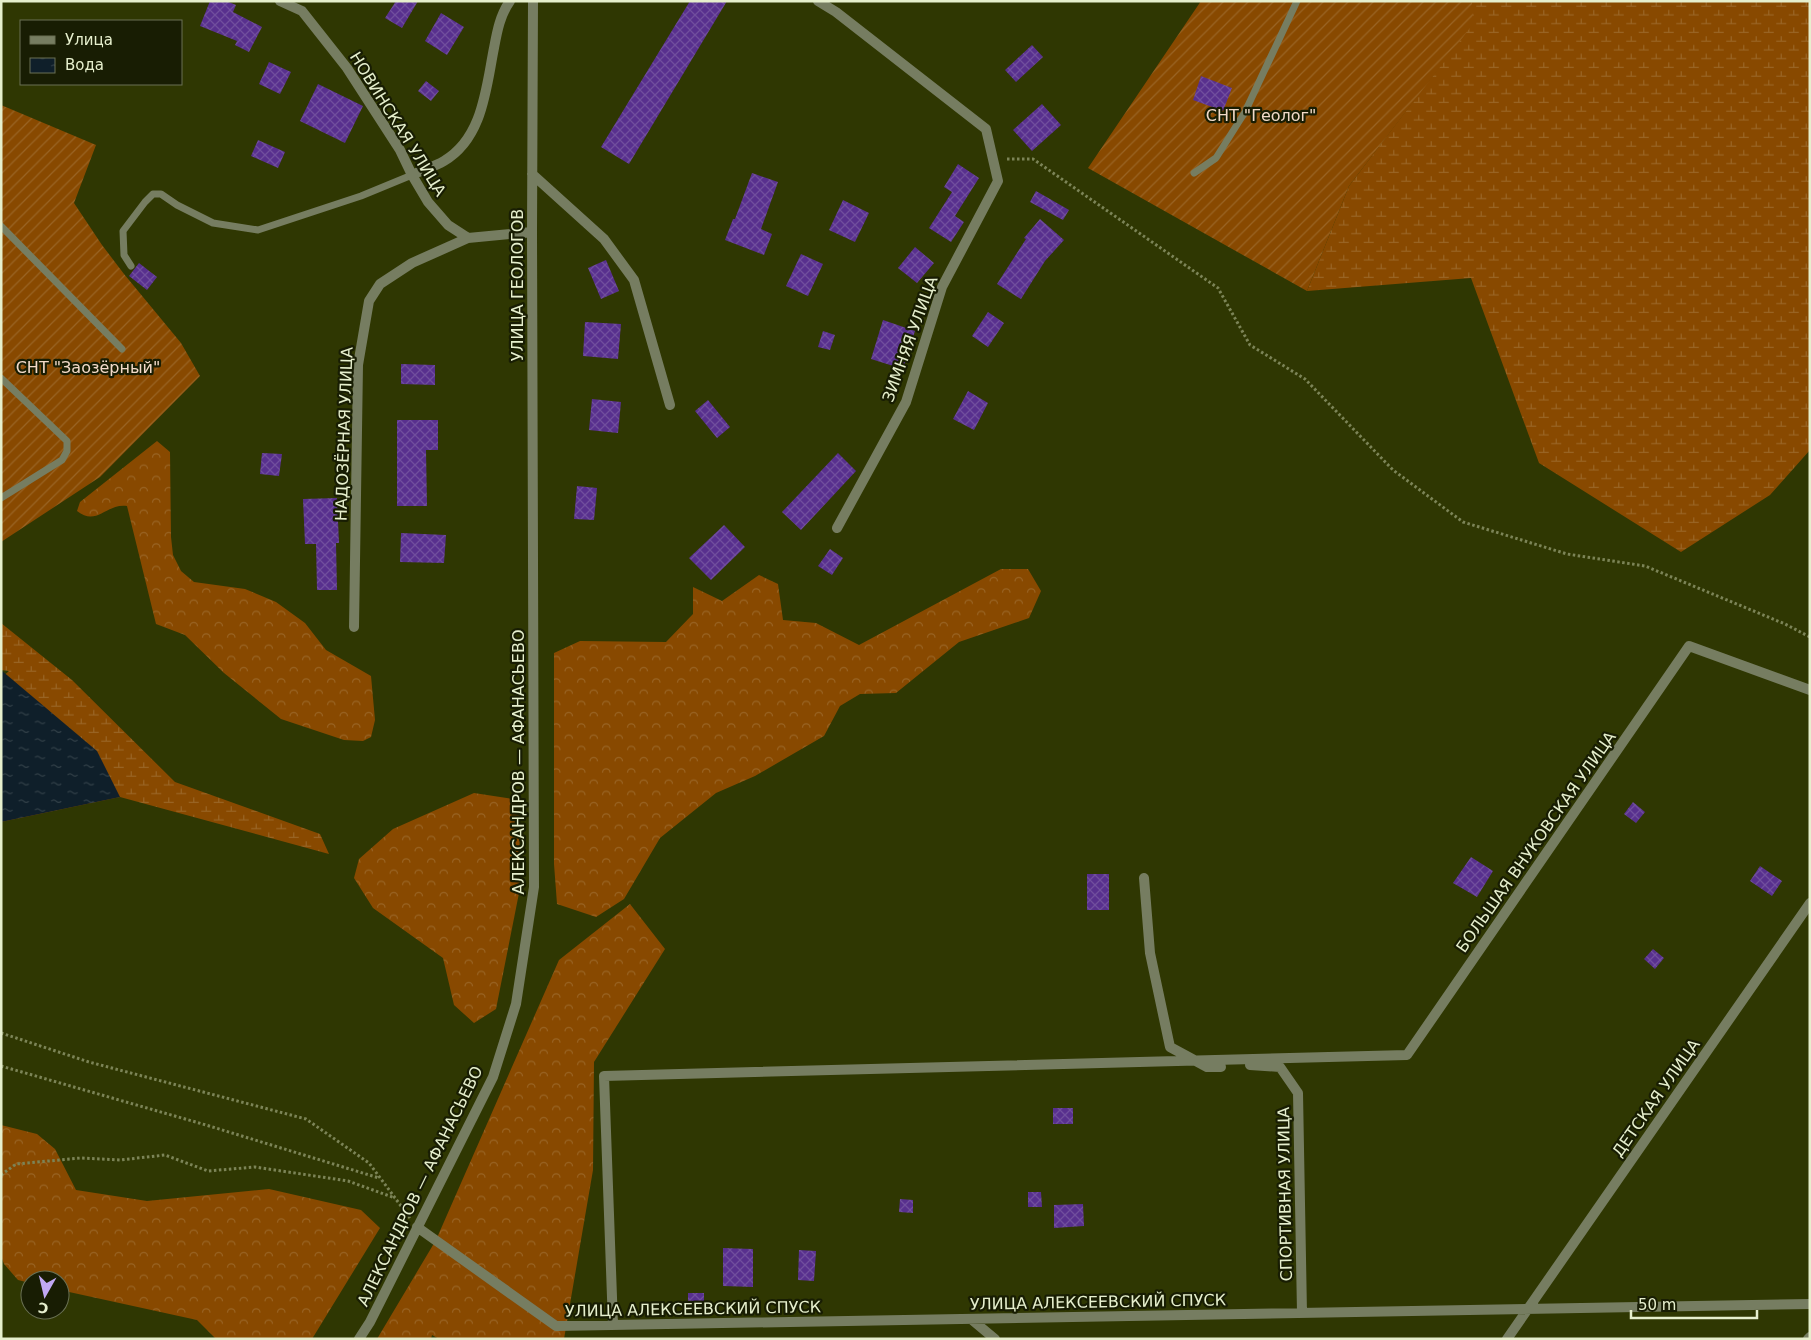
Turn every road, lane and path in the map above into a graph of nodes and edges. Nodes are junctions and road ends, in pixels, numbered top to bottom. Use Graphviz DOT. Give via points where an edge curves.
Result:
graph roads {
  1 [pos="280,1"];
  2 [pos="510,1"];
  3 [pos="533,1"];
  4 [pos="818,1"];
  5 [pos="1297,1"];
  6 [pos="1007,159"];
  7 [pos="1194,173"];
  8 [pos="532,174"];
  9 [pos="412,175"];
  10 [pos="1,226"];
  11 [pos="532,232"];
  12 [pos="468,238"];
  13 [pos="131,266"];
  14 [pos="122,349"];
  15 [pos="1,378"];
  16 [pos="670,405"];
  17 [pos="1,498"];
  18 [pos="837,528"];
  19 [pos="533,569"];
  20 [pos="354,627"];
  21 [pos="1810,637"];
  22 [pos="1810,690"];
  23 [pos="1144,878"];
  24 [pos="1810,903"];
  25 [pos="1,1033"];
  26 [pos="1195,1061"];
  27 [pos="1,1066"];
  28 [pos="1,1175"];
  29 [pos="381,1179"];
  30 [pos="396,1199"];
  31 [pos="417,1227"];
  32 [pos="1810,1304"];
  33 [pos="1527,1309"];
  34 [pos="1302,1313"];
  35 [pos="971,1319"];
  36 [pos="613,1325"];
  37 [pos="359,1339"];
  38 [pos="995,1339"];
  39 [pos="1507,1339"];
  1 -- 9 [label="street, НОВИНСКАЯ УЛИЦА" via="302,11 347,68 400,150"];
  2 -- 9 [label="street" via="503,11 497,32 481,112 466,143 444,161"];
  3 -- 8 [label="street, УЛИЦА ГЕОЛОГОВ"];
  4 -- 18 [label="street, ЗИМНЯЯ УЛИЦА" via="986,129 998,181 942,287 906,402"];
  5 -- 7 [label="lane" via="1245,112 1216,158"];
  6 -- 21 [label="path" via="1033,159 1218,288 1250,345 1305,379 1393,470 1463,522 1567,554 1645,566"];
  8 -- 11 [label="street, УЛИЦА ГЕОЛОГОВ"];
  8 -- 16 [label="street" via="604,239 634,280"];
  9 -- 12 [label="street, НОВИНСКАЯ УЛИЦА" via="428,202 448,225"];
  9 -- 13 [label="lane" via="361,196 258,230 213,223 161,194 153,194 123,232 124,255"];
  10 -- 14 [label="lane"];
  11 -- 12 [label="street"];
  11 -- 19 [label="street, УЛИЦА ГЕОЛОГОВ"];
  12 -- 20 [label="street, НАДОЗЁРНАЯ УЛИЦА" via="412,263 380,284 369,301 358,366"];
  15 -- 17 [label="lane" via="67,441 67,452 62,460"];
  19 -- 31 [label="street, АЛЕКСАНДРОВ — АФАНАСЬЕВО" via="534,887 516,1004 493,1077"];
  22 -- 26 [label="street, БОЛЬШАЯ ВНУКОВСКАЯ УЛИЦА" via="1689,646 1408,1055"];
  23 -- 26 [label="street, СПОРТИВНАЯ УЛИЦА" via="1150,953 1170,1047"];
  24 -- 33 [label="street, ДЕТСКАЯ УЛИЦА"];
  25 -- 29 [label="path" via="89,1062 306,1119 369,1163"];
  26 -- 34 [label="street, СПОРТИВНАЯ УЛИЦА" via="1207,1068 1280,1067 1298,1093"];
  26 -- 36 [label="street" via="604,1076"];
  27 -- 29 [label="path"];
  28 -- 30 [label="path" via="16,1164 165,1155 208,1171 255,1167 348,1182"];
  29 -- 30 [label="path"];
  30 -- 31 [label="path"];
  31 -- 36 [label="street, УЛИЦА АЛЕКСЕЕВСКИЙ СПУСК" via="556,1326"];
  31 -- 37 [label="street, АЛЕКСАНДРОВ — АФАНАСЬЕВО"];
  32 -- 33 [label="street, УЛИЦА АЛЕКСЕЕВСКИЙ СПУСК"];
  33 -- 34 [label="street, УЛИЦА АЛЕКСЕЕВСКИЙ СПУСК"];
  33 -- 39 [label="street, ДЕТСКАЯ УЛИЦА"];
  34 -- 35 [label="street, УЛИЦА АЛЕКСЕЕВСКИЙ СПУСК"];
  35 -- 36 [label="street, УЛИЦА АЛЕКСЕЕВСКИЙ СПУСК"];
  35 -- 38 [label="street"];
}
